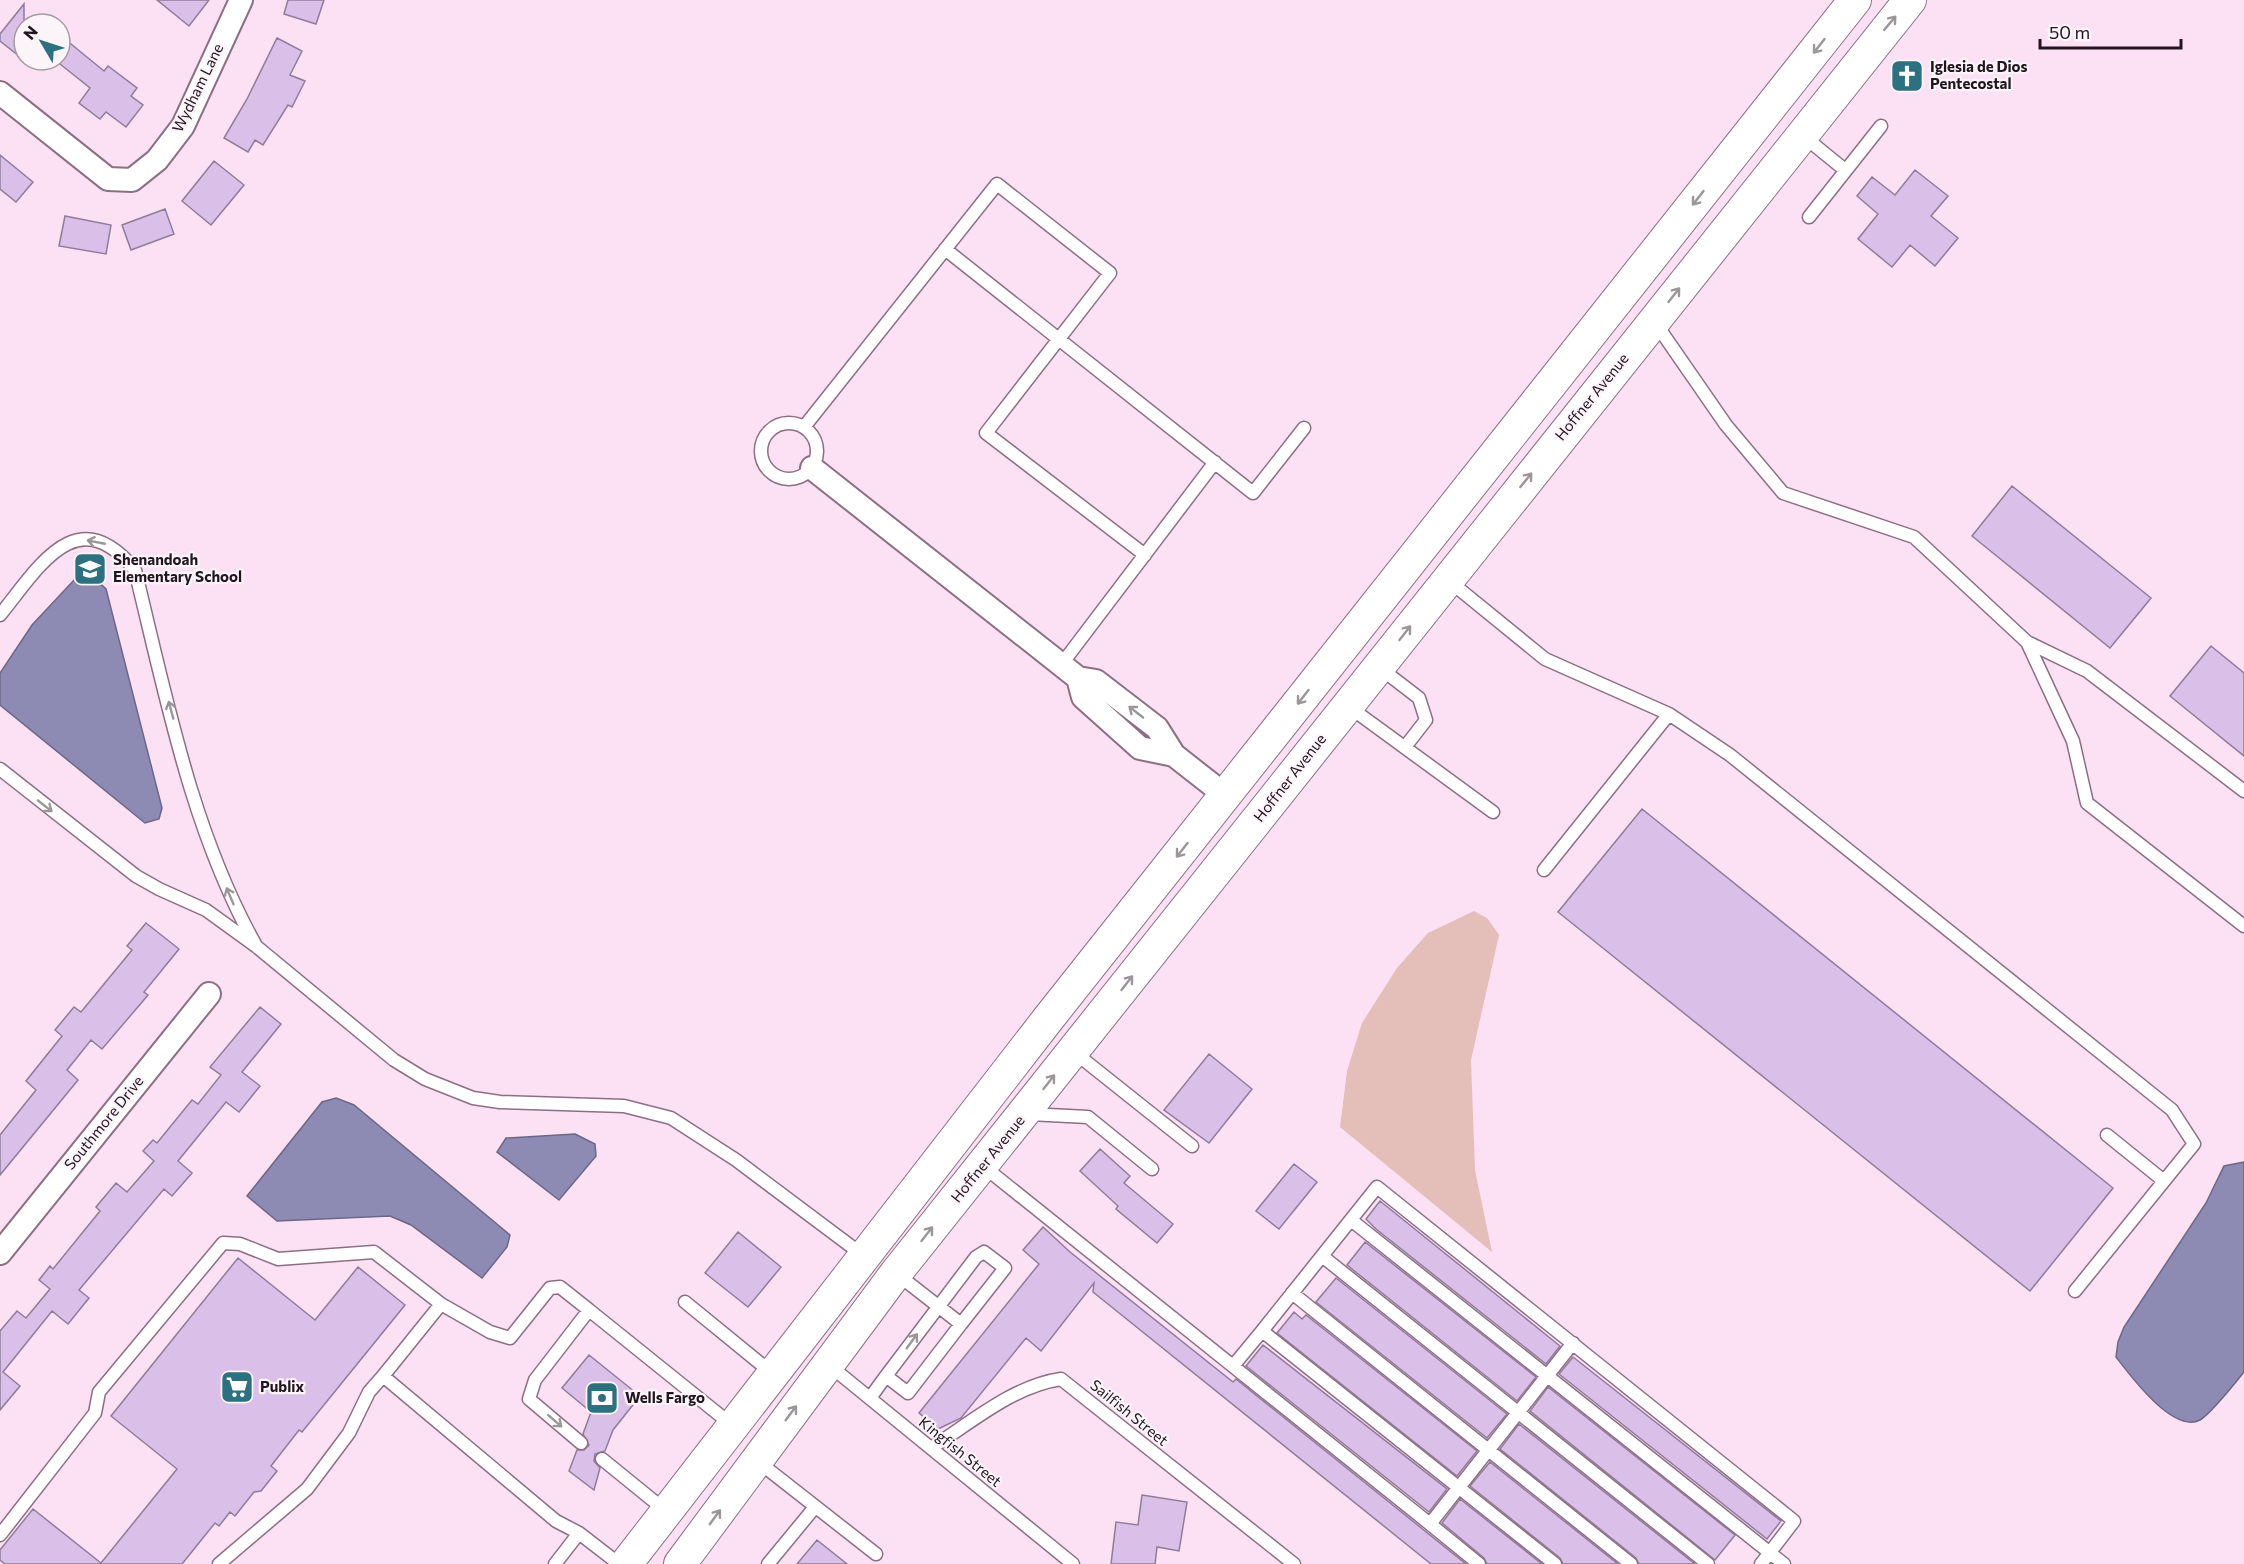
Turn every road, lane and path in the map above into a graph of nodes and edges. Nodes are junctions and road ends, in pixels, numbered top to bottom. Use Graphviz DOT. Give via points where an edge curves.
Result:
graph roads {
  1 [pos="241,0"];
  2 [pos="1855,0"];
  3 [pos="1910,0"];
  4 [pos="0,93"];
  5 [pos="1881,126"];
  6 [pos="1801,134"];
  7 [pos="1845,170"];
  8 [pos="1809,217"];
  9 [pos="945,249"];
  10 [pos="1615,303"];
  11 [pos="1654,320"];
  12 [pos="1059,339"];
  13 [pos="804,427"];
  14 [pos="1304,428"];
  15 [pos="1215,462"];
  16 [pos="812,468"];
  17 [pos="1424,544"];
  18 [pos="1145,555"];
  19 [pos="1447,579"];
  20 [pos="0,615"];
  21 [pos="2027,642"];
  22 [pos="1378,667"];
  23 [pos="1070,672"];
  24 [pos="1347,705"];
  25 [pos="1669,714"];
  26 [pos="1405,747"];
  27 [pos="0,769"];
  28 [pos="2244,791"];
  29 [pos="1225,795"];
  30 [pos="1493,812"];
  31 [pos="1544,870"];
  32 [pos="2244,926"];
  33 [pos="257,947"];
  34 [pos="208,994"];
  35 [pos="1073,1051"];
  36 [pos="1009,1069"];
  37 [pos="1025,1113"];
  38 [pos="2107,1135"];
  39 [pos="1192,1146"];
  40 [pos="982,1166"];
  41 [pos="1152,1169"];
  42 [pos="2164,1181"];
  43 [pos="1351,1220"];
  44 [pos="0,1253"];
  45 [pos="1322,1256"];
  46 [pos="865,1257"];
  47 [pos="897,1273"];
  48 [pos="2076,1292"];
  49 [pos="1292,1293"];
  50 [pos="685,1302"];
  51 [pos="441,1304"];
  52 [pos="937,1306"];
  53 [pos="589,1310"];
  54 [pos="961,1324"];
  55 [pos="1262,1331"];
  56 [pos="1573,1344"];
  57 [pos="828,1364"];
  58 [pos="1233,1366"];
  59 [pos="773,1374"];
  60 [pos="383,1376"];
  61 [pos="886,1376"];
  62 [pos="1547,1376"];
  63 [pos="870,1398"];
  64 [pos="1518,1413"];
  65 [pos="732,1425"];
  66 [pos="580,1443"];
  67 [pos="931,1448"];
  68 [pos="1489,1450"];
  69 [pos="602,1459"];
  70 [pos="756,1460"];
  71 [pos="1459,1488"];
  72 [pos="814,1508"];
  73 [pos="667,1512"];
  74 [pos="1430,1524"];
  75 [pos="579,1533"];
  76 [pos="0,1535"];
  77 [pos="1770,1553"];
  78 [pos="876,1554"];
  79 [pos="1070,1563"];
  80 [pos="219,1564"];
  81 [pos="555,1564"];
  82 [pos="619,1564"];
  83 [pos="626,1564"];
  84 [pos="680,1564"];
  85 [pos="768,1564"];
  86 [pos="1294,1564"];
  87 [pos="1479,1564"];
  88 [pos="1555,1564"];
  89 [pos="1631,1564"];
  90 [pos="1708,1564"];
  91 [pos="1761,1564"];
  92 [pos="1784,1564"];
  1 -- 4 [label="street, Wydham Lane" via="183,126 157,160 132,180 108,179"];
  2 -- 10 [label="main road, one-way"];
  6 -- 3 [label="main road, Hoffner Avenue, one-way"];
  5 -- 7 [label="lane"];
  6 -- 7 [label="lane"];
  11 -- 6 [label="main road, Hoffner Avenue, one-way"];
  7 -- 8 [label="lane"];
  9 -- 12 [label="lane"];
  9 -- 12 [label="lane" via="997,184 1110,273"];
  9 -- 13 [label="lane"];
  10 -- 17 [label="main road"];
  10 -- 19 [label="main road" via="1604,342 1458,525 1447,546"];
  19 -- 11 [label="main road, Hoffner Avenue, one-way"];
  11 -- 21 [label="lane" via="1726,425 1783,493 1914,537"];
  12 -- 15 [label="lane"];
  12 -- 18 [label="lane" via="986,433"];
  13 -- 16 [label="lane" via="811,433 817,450"];
  13 -- 16 [label="lane" via="785,423 769,431 761,457 770,473 787,480 797,479"];
  14 -- 15 [label="lane" via="1253,493"];
  15 -- 18 [label="lane"];
  16 -- 23 [label="street"];
  17 -- 24 [label="main road" via="1416,570 1401,595 1340,678 1340,692"];
  17 -- 29 [label="main road, one-way"];
  18 -- 23 [label="lane"];
  22 -- 19 [label="main road, Hoffner Avenue, one-way"];
  19 -- 25 [label="lane" via="1545,659"];
  33 -- 20 [label="lane, one-way" via="231,901 204,831 135,570 119,550 100,541 75,539 53,552"];
  21 -- 28 [label="lane" via="2087,671"];
  21 -- 32 [label="lane" via="2073,741 2088,803"];
  22 -- 24 [label="main road, Hoffner Avenue"];
  22 -- 26 [label="lane" via="1419,698 1426,720"];
  23 -- 29 [label="street" via="1096,681 1157,728 1174,755"];
  24 -- 26 [label="lane"];
  35 -- 24 [label="main road, Hoffner Avenue, one-way"];
  25 -- 31 [label="lane"];
  25 -- 42 [label="lane" via="1730,755 2172,1110 2194,1144"];
  26 -- 30 [label="lane"];
  27 -- 33 [label="lane, one-way" via="136,876 206,909"];
  29 -- 36 [label="main road, one-way"];
  33 -- 46 [label="lane" via="394,1060 425,1079 482,1099 624,1106 671,1118 736,1160"];
  34 -- 44 [label="street, Southmore Drive"];
  37 -- 35 [label="main road, Hoffner Avenue, one-way"];
  35 -- 39 [label="lane"];
  36 -- 46 [label="main road"];
  36 -- 47 [label="main road" via="996,1107 895,1239"];
  37 -- 40 [label="main road, Hoffner Avenue"];
  37 -- 41 [label="lane" via="1088,1117"];
  38 -- 42 [label="lane"];
  47 -- 40 [label="main road, Hoffner Avenue, one-way"];
  40 -- 58 [label="lane"];
  42 -- 48 [label="lane"];
  43 -- 45 [label="lane"];
  43 -- 56 [label="lane" via="1377,1187"];
  43 -- 62 [label="lane"];
  45 -- 49 [label="lane"];
  45 -- 64 [label="lane"];
  46 -- 57 [label="main road" via="870,1274 863,1301 834,1338"];
  46 -- 59 [label="main road"];
  47 -- 52 [label="lane"];
  47 -- 57 [label="main road, Hoffner Avenue"];
  49 -- 55 [label="lane"];
  49 -- 68 [label="lane"];
  50 -- 59 [label="lane"];
  51 -- 53 [label="lane" via="490,1332 510,1338 550,1288 560,1287"];
  51 -- 60 [label="lane"];
  51 -- 76 [label="lane" via="374,1252 278,1258 240,1244 223,1243 99,1392 95,1413"];
  52 -- 54 [label="lane"];
  52 -- 54 [label="lane" via="984,1252 1005,1268"];
  61 -- 52 [label="lane, one-way"];
  53 -- 65 [label="lane"];
  53 -- 66 [label="lane, one-way" via="535,1380 529,1399"];
  54 -- 61 [label="lane" via="908,1393"];
  55 -- 58 [label="lane"];
  55 -- 71 [label="lane"];
  56 -- 62 [label="lane"];
  56 -- 77 [label="lane" via="1794,1521"];
  57 -- 63 [label="lane, Kingfish Street"];
  70 -- 57 [label="main road, Hoffner Avenue, one-way"];
  58 -- 74 [label="lane"];
  59 -- 65 [label="main road"];
  60 -- 75 [label="lane" via="556,1521"];
  60 -- 80 [label="lane" via="369,1392 349,1433 307,1489"];
  61 -- 63 [label="lane"];
  62 -- 64 [label="lane"];
  62 -- 77 [label="lane"];
  63 -- 67 [label="lane, Kingfish Street"];
  64 -- 68 [label="lane"];
  64 -- 90 [label="lane"];
  65 -- 73 [label="main road"];
  67 -- 79 [label="lane, Kingfish Street"];
  67 -- 86 [label="lane, Sailfish Street" via="1016,1393 1038,1382 1061,1378"];
  68 -- 71 [label="lane"];
  68 -- 89 [label="lane"];
  69 -- 73 [label="lane"];
  70 -- 72 [label="lane"];
  84 -- 70 [label="main road, Hoffner Avenue, one-way"];
  71 -- 74 [label="lane"];
  71 -- 88 [label="lane"];
  72 -- 78 [label="lane"];
  72 -- 85 [label="lane"];
  73 -- 83 [label="main road"];
  74 -- 87 [label="lane"];
  75 -- 81 [label="lane"];
  75 -- 82 [label="lane"];
  77 -- 91 [label="lane"];
  77 -- 92 [label="lane"];
}
